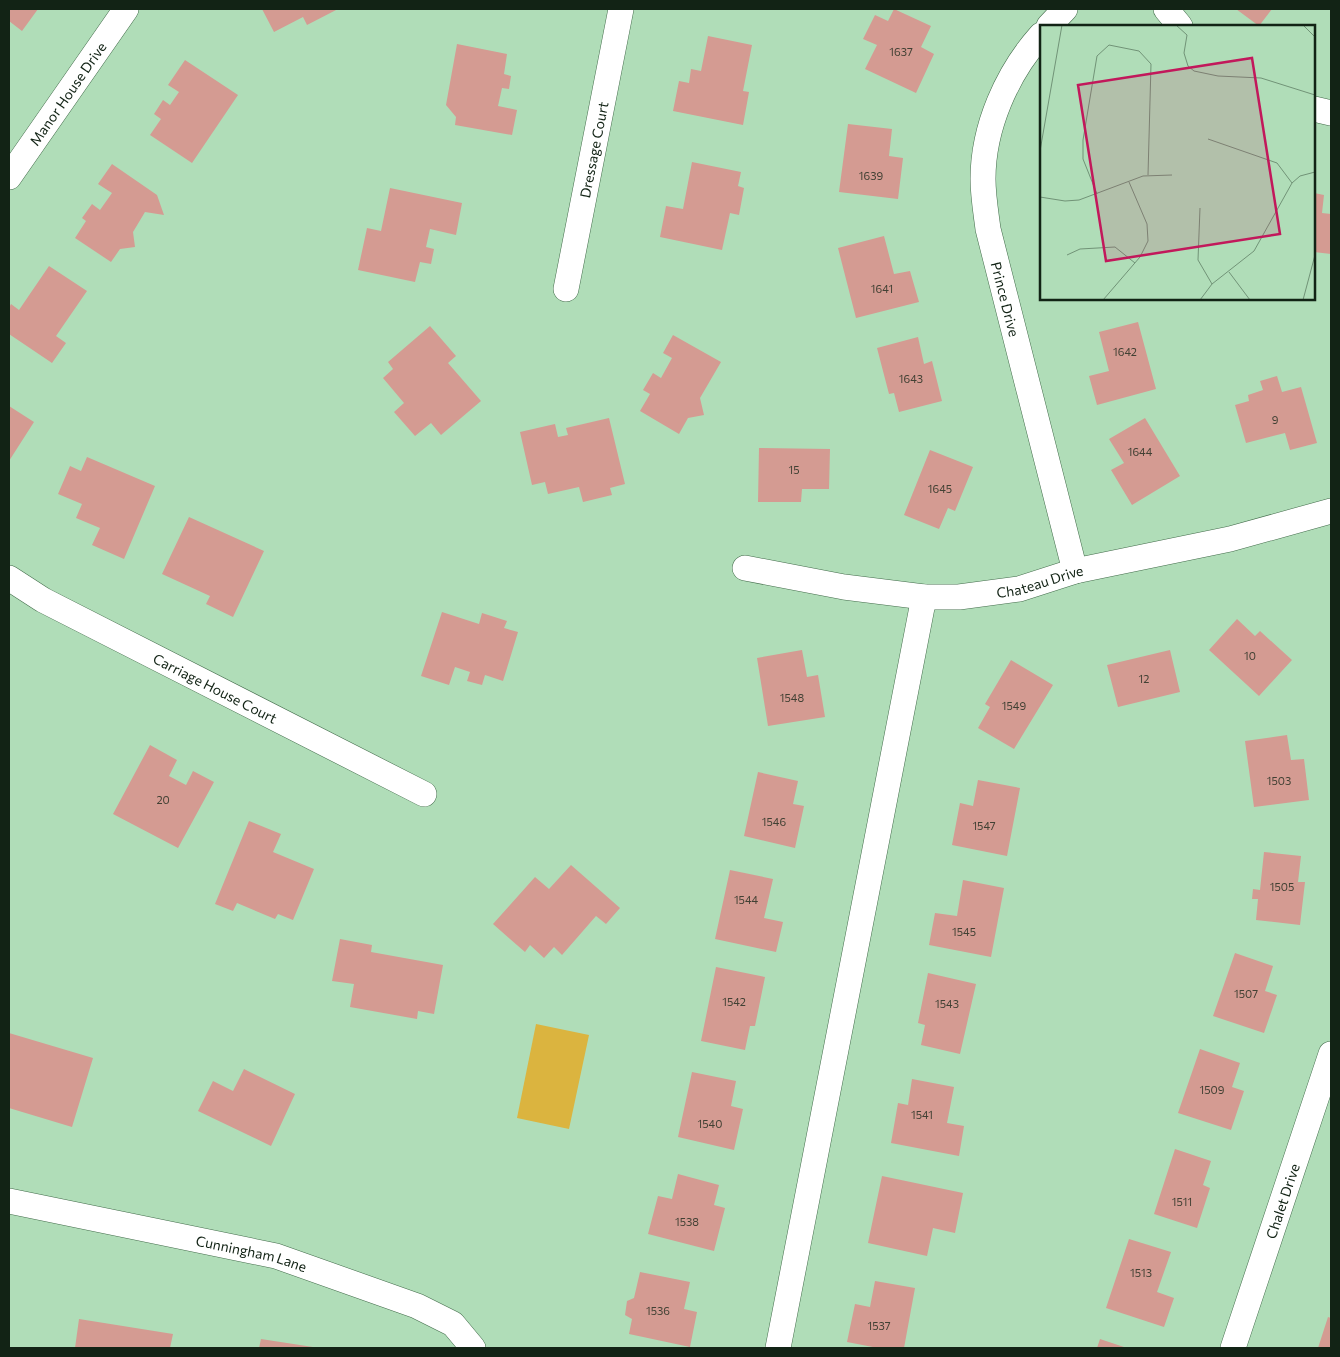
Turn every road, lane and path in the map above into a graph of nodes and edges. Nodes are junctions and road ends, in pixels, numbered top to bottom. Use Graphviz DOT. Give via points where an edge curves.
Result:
graph roads {
  1 [pos="126,9"];
  2 [pos="621,9"];
  3 [pos="1064,9"];
  4 [pos="1166,9"];
  5 [pos="1050,25"];
  6 [pos="1179,25"];
  7 [pos="1040,36"];
  8 [pos="1315,109"];
  9 [pos="1331,114"];
  10 [pos="9,177"];
  11 [pos="566,289"];
  12 [pos="1331,514"];
  13 [pos="745,568"];
  14 [pos="1075,571"];
  15 [pos="9,578"];
  16 [pos="924,597"];
  17 [pos="424,794"];
  18 [pos="1331,1054"];
  19 [pos="9,1202"];
  20 [pos="473,1348"];
  21 [pos="778,1348"];
  22 [pos="1233,1348"];
  1 -- 10 [label="street, Manor House Drive"];
  2 -- 11 [label="street, Dressage Court"];
  3 -- 5 [label="street"];
  4 -- 6 [label="street"];
  7 -- 14 [label="street, Prince Drive" via="1024,55 1001,98 987,140 983,179 988,229"];
  8 -- 9 [label="street"];
  12 -- 14 [label="street, Chateau Drive"];
  13 -- 16 [label="street, Chateau Drive" via="844,587"];
  14 -- 16 [label="street, Chateau Drive" via="1019,589 958,597"];
  15 -- 17 [label="street, Carriage House Court" via="43,600"];
  16 -- 21 [label="street"];
  18 -- 22 [label="street, Chalet Drive"];
  19 -- 20 [label="street, Cunningham Lane" via="276,1256 417,1306 453,1324"];
}
